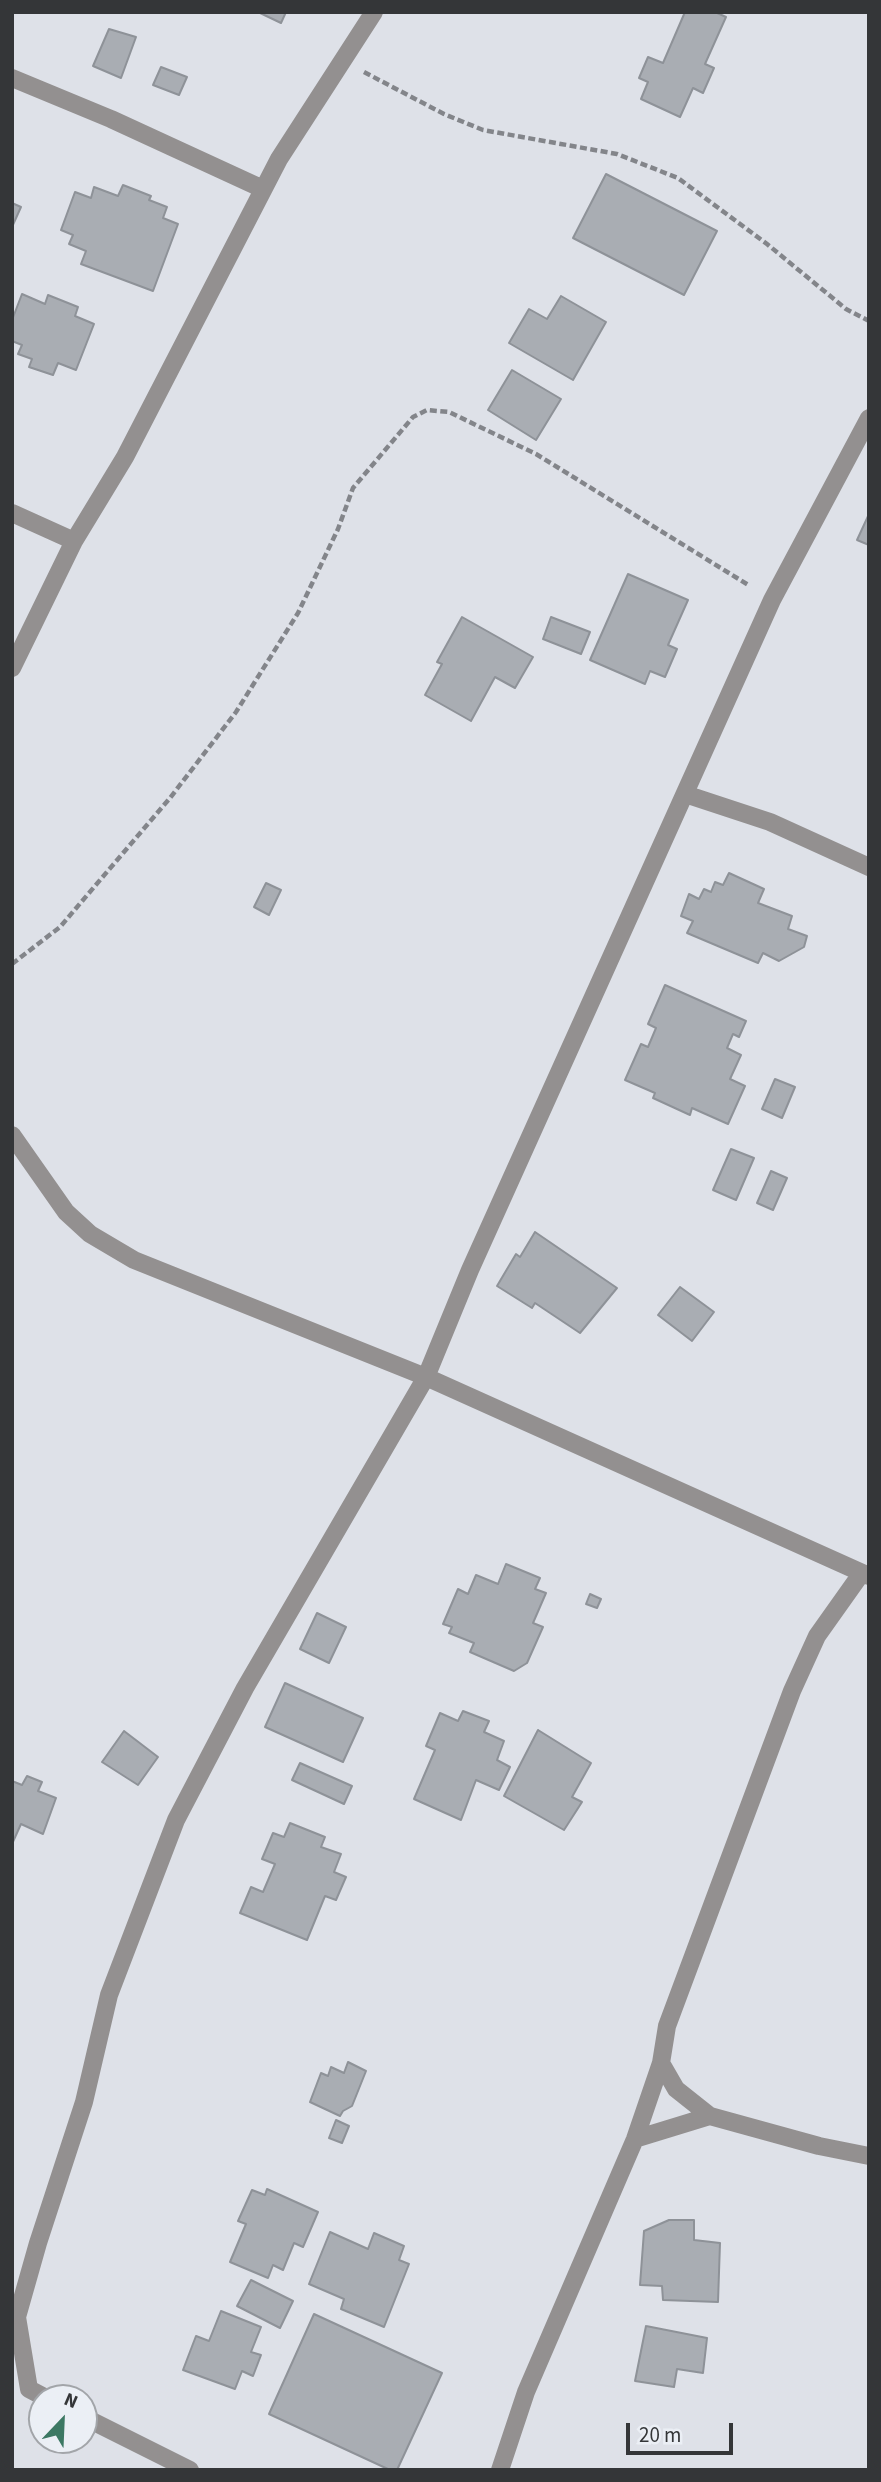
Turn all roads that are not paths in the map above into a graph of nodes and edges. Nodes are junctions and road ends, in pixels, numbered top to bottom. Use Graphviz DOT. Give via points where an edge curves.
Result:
graph roads {
  1 [pos="374,12"];
  2 [pos="12,78"];
  3 [pos="263,189"];
  4 [pos="869,418"];
  5 [pos="12,513"];
  6 [pos="74,541"];
  7 [pos="12,668"];
  8 [pos="685,794"];
  9 [pos="869,867"];
  10 [pos="13,1134"];
  11 [pos="426,1377"];
  12 [pos="865,1575"];
  13 [pos="661,2063"];
  14 [pos="710,2116"];
  15 [pos="635,2139"];
  16 [pos="869,2156"];
  17 [pos="20,2388"];
  18 [pos="98,2424"];
  19 [pos="190,2470"];
  20 [pos="500,2470"];
  1 -- 3 [label="street"];
  2 -- 3 [label="street"];
  3 -- 6 [label="street" via="125,457"];
  4 -- 8 [label="street" via="772,600"];
  5 -- 6 [label="street"];
  6 -- 7 [label="street"];
  8 -- 9 [label="street" via="770,822"];
  8 -- 11 [label="street"];
  10 -- 11 [label="street" via="66,1212 90,1234 134,1259"];
  11 -- 12 [label="street"];
  11 -- 17 [label="street" via="245,1688 171,1833 109,1995 84,2102 17,2318"];
  12 -- 13 [label="street" via="817,1636 805,1659 667,2026"];
  13 -- 14 [label="street" via="676,2089"];
  13 -- 15 [label="street"];
  14 -- 15 [label="street"];
  14 -- 16 [label="street"];
  15 -- 20 [label="street" via="526,2392"];
  18 -- 19 [label="street"];
}
